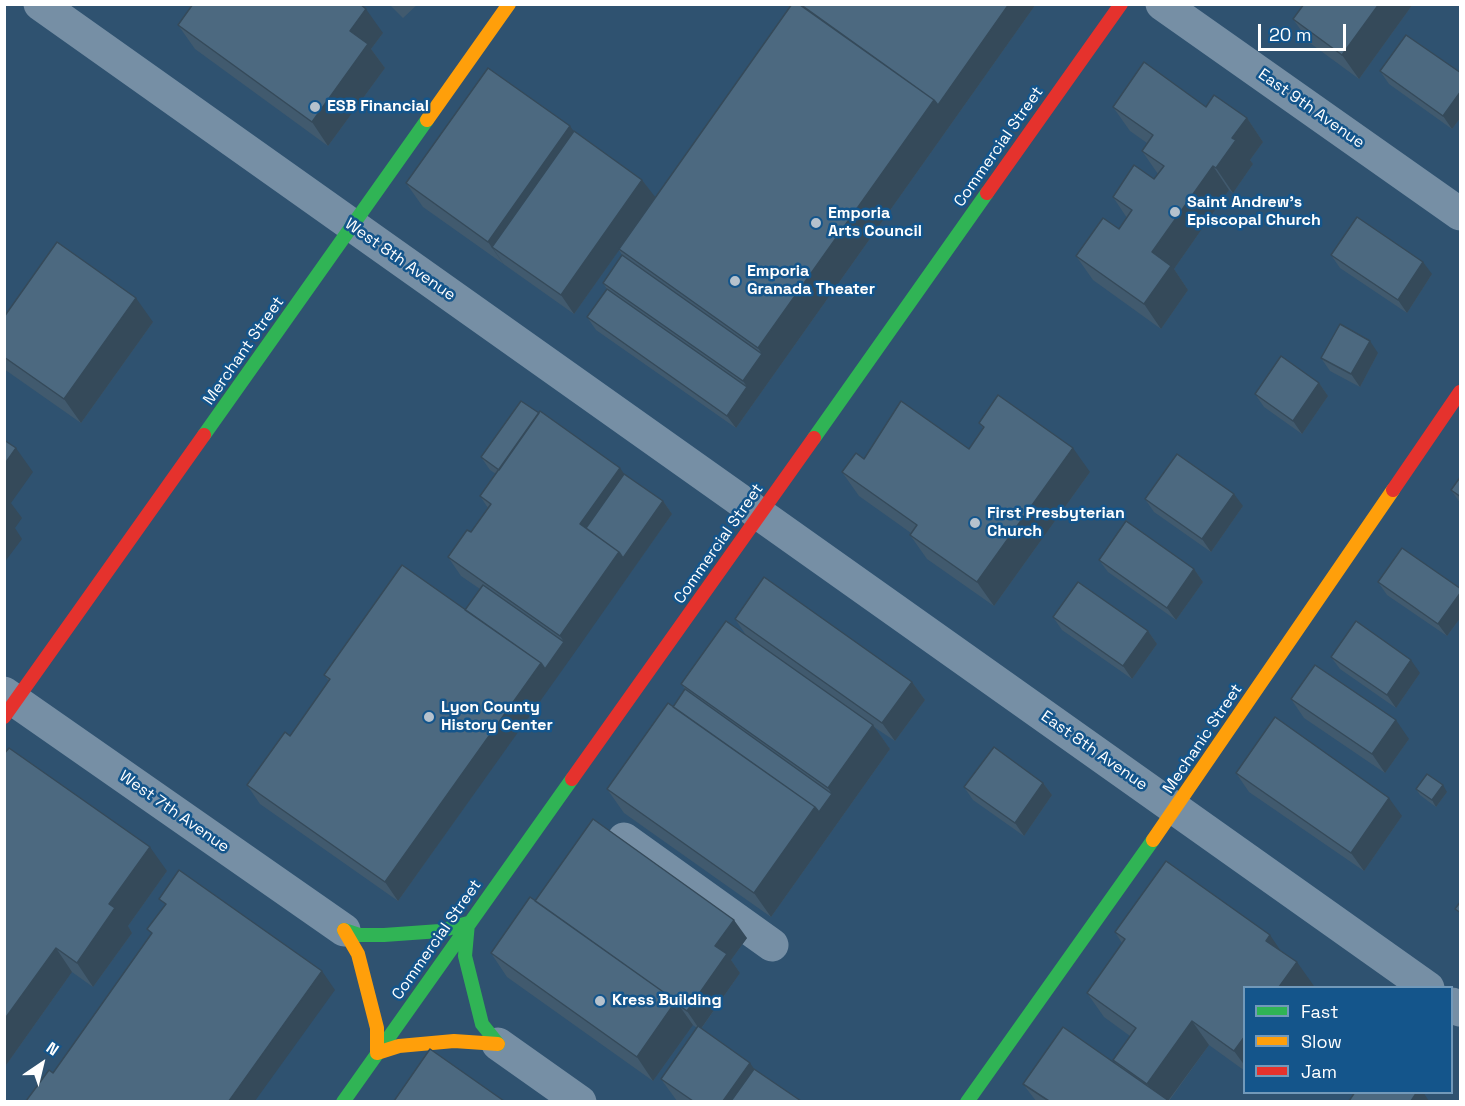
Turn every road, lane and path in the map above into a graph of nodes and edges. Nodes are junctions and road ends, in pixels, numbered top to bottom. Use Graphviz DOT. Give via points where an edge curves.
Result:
graph roads {
  1 [pos="40,4"];
  2 [pos="509,4"];
  3 [pos="1120,4"];
  4 [pos="1162,4"];
  5 [pos="1461,214"];
  6 [pos="352,226"];
  7 [pos="1461,392"];
  8 [pos="760,514"];
  9 [pos="8,704"];
  10 [pos="1175,808"];
  11 [pos="624,838"];
  12 [pos="468,923"];
  13 [pos="344,930"];
  14 [pos="772,945"];
  15 [pos="1427,986"];
  16 [pos="498,1044"];
  17 [pos="377,1053"];
  18 [pos="343,1101"];
  19 [pos="580,1101"];
  20 [pos="968,1101"];
  1 -- 6 [label="street, West 8th Avenue"];
  2 -- 6 [label="main road, Merchant Street"];
  3 -- 8 [label="main road, Commercial Street"];
  4 -- 5 [label="street, East 9th Avenue"];
  6 -- 8 [label="street, West 8th Avenue"];
  6 -- 9 [label="main road, Merchant Street"];
  7 -- 10 [label="main road, Mechanic Street"];
  8 -- 10 [label="street, East 8th Avenue"];
  8 -- 12 [label="main road, Commercial Street"];
  9 -- 13 [label="street, West 7th Avenue"];
  10 -- 15 [label="street, East 8th Avenue"];
  10 -- 20 [label="main road, Mechanic Street"];
  11 -- 14 [label="street"];
  12 -- 13 [label="main road" via="440,931 369,936"];
  12 -- 16 [label="main road" via="465,956 482,1024"];
  12 -- 17 [label="main road, Commercial Street"];
  13 -- 17 [label="main road" via="358,954 377,1028"];
  16 -- 17 [label="main road" via="454,1041 399,1046"];
  16 -- 19 [label="street"];
  17 -- 18 [label="main road, Commercial Street"];
}
